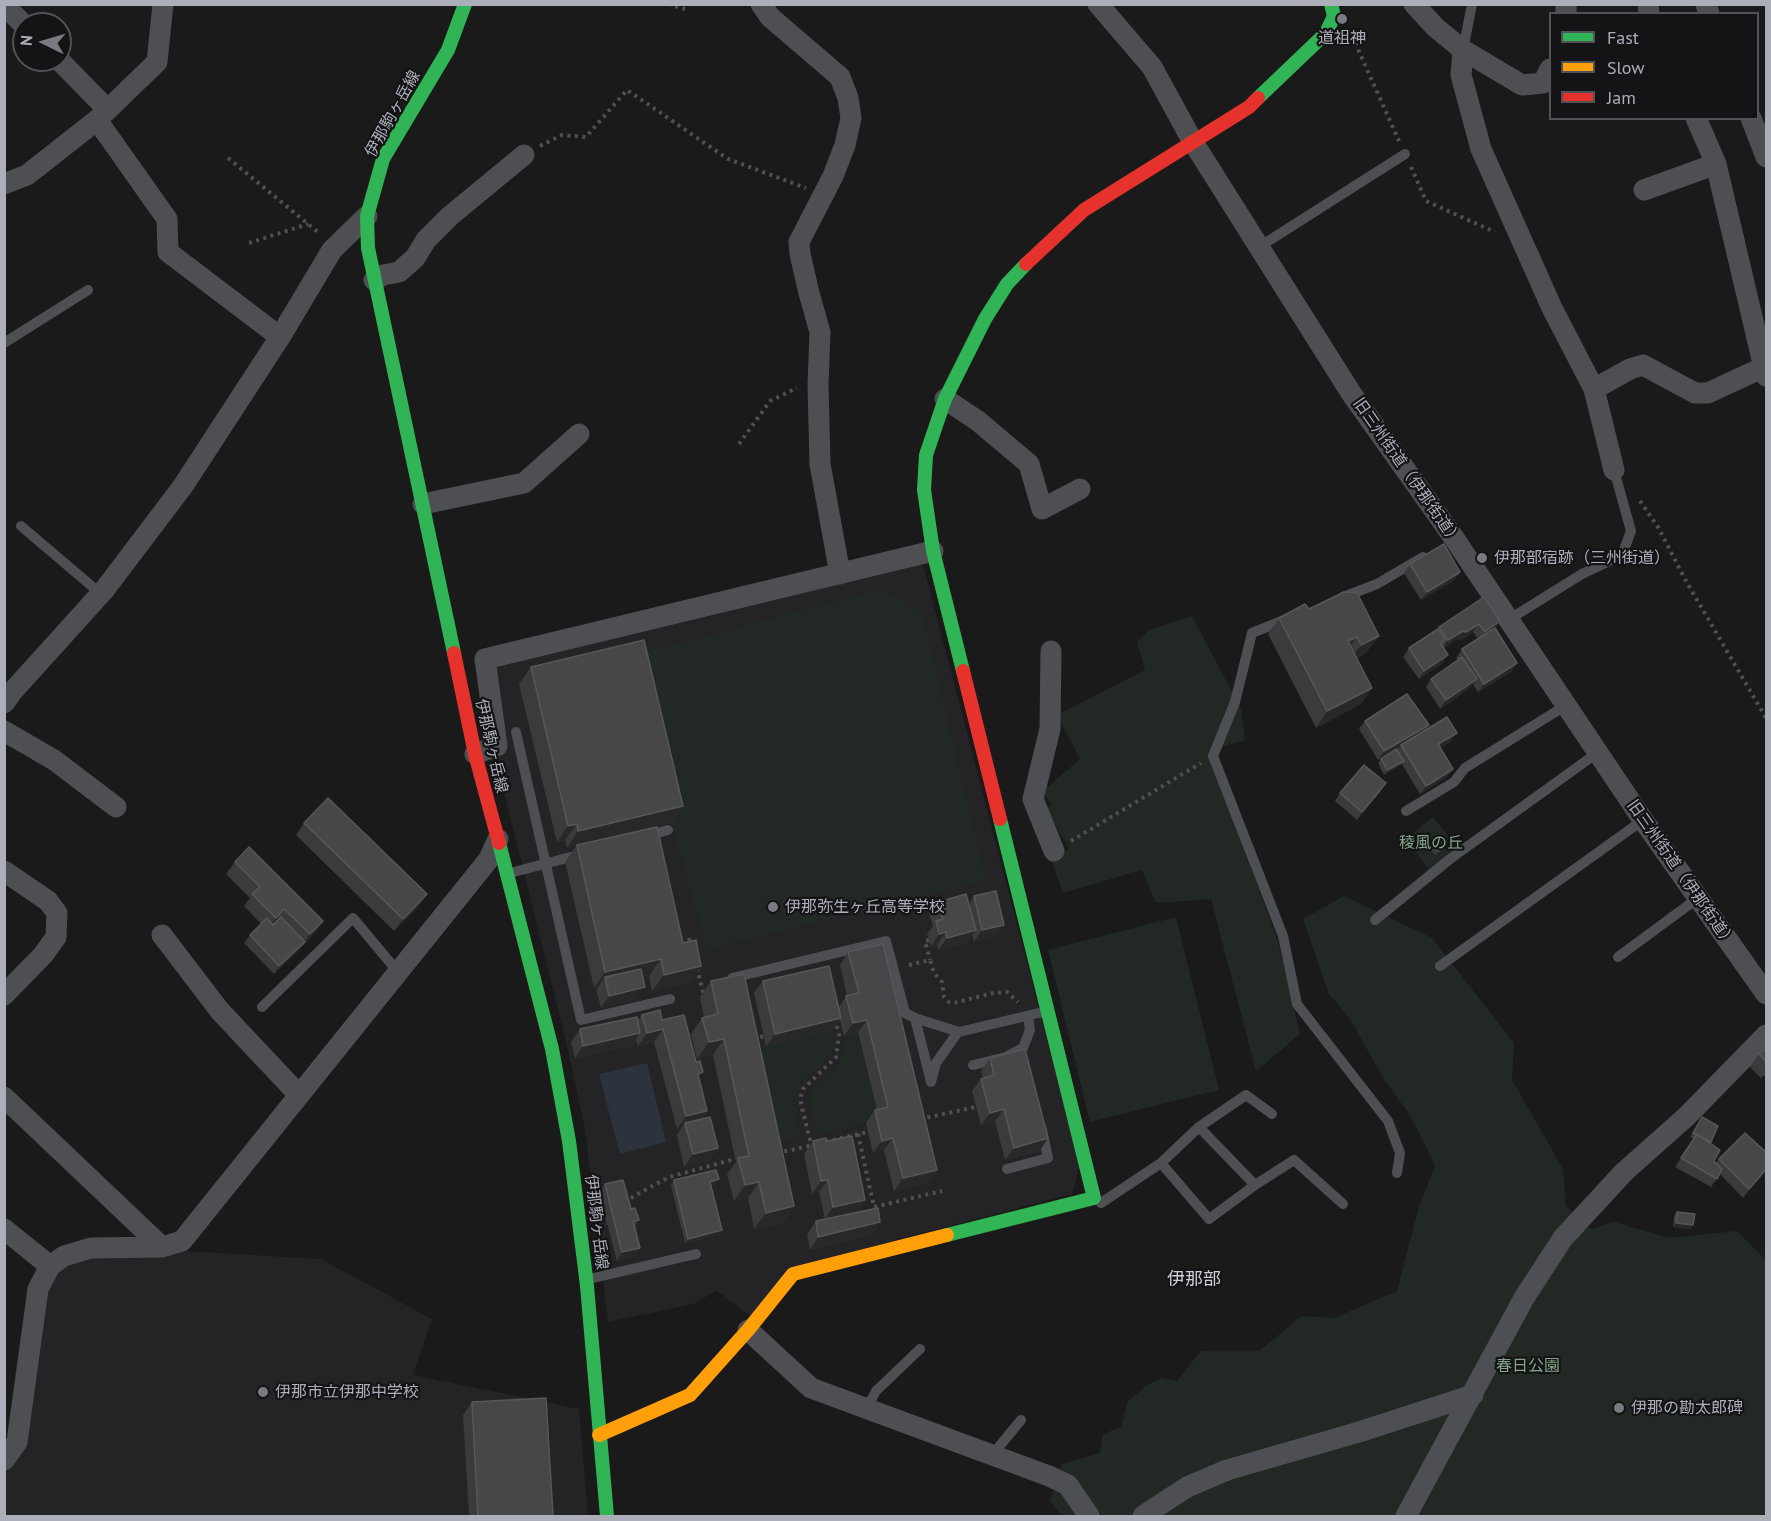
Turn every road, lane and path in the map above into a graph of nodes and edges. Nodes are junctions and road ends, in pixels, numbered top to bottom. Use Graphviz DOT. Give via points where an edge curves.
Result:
graph roads {
  1 [pos="163,4"];
  2 [pos="465,4"];
  3 [pos="668,4"];
  4 [pos="761,4"];
  5 [pos="1098,4"];
  6 [pos="1414,4"];
  7 [pos="1472,4"];
  8 [pos="685,9"];
  9 [pos="1332,10"];
  10 [pos="1463,50"];
  11 [pos="69,72"];
  12 [pos="1549,72"];
  13 [pos="102,114"];
  14 [pos="1697,120"];
  15 [pos="1751,120"];
  16 [pos="1193,142"];
  17 [pos="1405,153"];
  18 [pos="524,155"];
  19 [pos="1767,157"];
  20 [pos="228,158"];
  21 [pos="1716,164"];
  22 [pos="4,184"];
  23 [pos="1644,190"];
  24 [pos="824,195"];
  25 [pos="367,216"];
  26 [pos="308,224"];
  27 [pos="322,234"];
  28 [pos="249,243"];
  29 [pos="1523,245"];
  30 [pos="1259,247"];
  31 [pos="374,280"];
  32 [pos="88,290"];
  33 [pos="280,337"];
  34 [pos="4,343"];
  35 [pos="1766,370"];
  36 [pos="818,386"];
  37 [pos="1594,389"];
  38 [pos="945,399"];
  39 [pos="579,434"];
  40 [pos="739,444"];
  41 [pos="1614,470"];
  42 [pos="1080,489"];
  43 [pos="1639,499"];
  44 [pos="423,504"];
  45 [pos="21,526"];
  46 [pos="1444,544"];
  47 [pos="933,551"];
  48 [pos="840,574"];
  49 [pos="101,594"];
  50 [pos="1331,601"];
  51 [pos="1299,615"];
  52 [pos="1509,620"];
  53 [pos="1051,651"];
  54 [pos="7,693"];
  55 [pos="1565,706"];
  56 [pos="1767,718"];
  57 [pos="4,731"];
  58 [pos="516,732"];
  59 [pos="1597,753"];
  60 [pos="475,754"];
  61 [pos="1213,756"];
  62 [pos="116,807"];
  63 [pos="1406,811"];
  64 [pos="1643,820"];
  65 [pos="668,830"];
  66 [pos="638,838"];
  67 [pos="498,839"];
  68 [pos="592,851"];
  69 [pos="1054,851"];
  70 [pos="546,863"];
  71 [pos="4,871"];
  72 [pos="507,874"];
  73 [pos="1698,898"];
  74 [pos="1375,920"];
  75 [pos="162,935"];
  76 [pos="689,938"];
  77 [pos="929,940"];
  78 [pos="692,948"];
  79 [pos="1618,957"];
  80 [pos="694,959"];
  81 [pos="930,960"];
  82 [pos="1440,966"];
  83 [pos="697,969"];
  84 [pos="893,969"];
  85 [pos="398,972"];
  86 [pos="688,972"];
  87 [pos="724,980"];
  88 [pos="1767,994"];
  89 [pos="4,995"];
  90 [pos="704,996"];
  91 [pos="670,999"];
  92 [pos="1046,1006"];
  93 [pos="262,1007"];
  94 [pos="1028,1016"];
  95 [pos="915,1018"];
  96 [pos="836,1024"];
  97 [pos="958,1032"];
  98 [pos="1767,1035"];
  99 [pos="764,1036"];
  100 [pos="744,1041"];
  101 [pos="973,1065"];
  102 [pos="299,1095"];
  103 [pos="4,1097"];
  104 [pos="976,1107"];
  105 [pos="1272,1114"];
  106 [pos="913,1120"];
  107 [pos="1040,1125"];
  108 [pos="1199,1127"];
  109 [pos="868,1132"];
  110 [pos="858,1134"];
  111 [pos="812,1145"];
  112 [pos="813,1152"];
  113 [pos="768,1155"];
  114 [pos="735,1159"];
  115 [pos="1161,1163"];
  116 [pos="1007,1169"];
  117 [pos="1397,1173"];
  118 [pos="1255,1185"];
  119 [pos="942,1191"];
  120 [pos="1097,1201"];
  121 [pos="1343,1204"];
  122 [pos="630,1211"];
  123 [pos="4,1229"];
  124 [pos="162,1246"];
  125 [pos="696,1254"];
  126 [pos="50,1266"];
  127 [pos="586,1280"];
  128 [pos="748,1330"];
  129 [pos="920,1349"];
  130 [pos="1473,1395"];
  131 [pos="867,1408"];
  132 [pos="1021,1420"];
  133 [pos="599,1435"];
  134 [pos="993,1454"];
  135 [pos="4,1460"];
  136 [pos="607,1516"];
  137 [pos="1089,1516"];
  138 [pos="1143,1516"];
  139 [pos="1406,1516"];
  1 -- 13 [label="street" via="157,62"];
  2 -- 25 [label="street, 伊那駒ヶ岳線" via="448,50 384,159"];
  3 -- 8 [label="path"];
  4 -- 24 [label="street" via="770,17 840,76 848,98 849,127"];
  5 -- 16 [label="street, 旧三州街道（伊那街道）" via="1152,67"];
  6 -- 10 [label="street"];
  7 -- 10 [label="lane"];
  9 -- 16 [label="street" via="1326,33 1249,107"];
  9 -- 17 [label="path" via="1344,17"];
  10 -- 12 [label="street" via="1522,85 1543,83"];
  10 -- 29 [label="street" via="1461,75 1481,149"];
  11 -- 13 [label="street"];
  13 -- 22 [label="street" via="27,175"];
  13 -- 33 [label="street" via="167,219 168,252"];
  14 -- 21 [label="street"];
  15 -- 19 [label="street"];
  16 -- 30 [label="street, 旧三州街道（伊那街道）"];
  16 -- 38 [label="street" via="1084,210 1034,256 1007,284 985,319"];
  17 -- 29 [label="path" via="1426,201"];
  17 -- 30 [label="lane"];
  18 -- 24 [label="path" via="562,135 586,136 627,90 728,159"];
  18 -- 31 [label="street" via="450,216 399,272"];
  20 -- 26 [label="path"];
  21 -- 23 [label="street"];
  21 -- 35 [label="street"];
  24 -- 36 [label="street" via="799,242 820,332"];
  25 -- 31 [label="street, 伊那駒ヶ岳線"];
  25 -- 33 [label="street" via="332,250"];
  26 -- 27 [label="path"];
  26 -- 28 [label="path"];
  29 -- 37 [label="street"];
  30 -- 46 [label="street, 旧三州街道（伊那街道）"];
  31 -- 44 [label="street, 伊那駒ヶ岳線"];
  32 -- 34 [label="lane"];
  33 -- 49 [label="street" via="183,486"];
  35 -- 37 [label="street" via="1708,393 1695,393 1643,365"];
  36 -- 40 [label="path" via="793,389 770,400"];
  36 -- 48 [label="street" via="820,464"];
  37 -- 41 [label="street"];
  38 -- 42 [label="street" via="1029,464 1042,509"];
  38 -- 47 [label="street" via="926,455 924,490"];
  39 -- 44 [label="street" via="524,483"];
  41 -- 52 [label="lane" via="1631,531 1622,555 1582,574"];
  43 -- 56 [label="path"];
  44 -- 60 [label="street, 伊那駒ヶ岳線"];
  45 -- 49 [label="lane"];
  46 -- 50 [label="lane" via="1377,584"];
  46 -- 52 [label="street, 旧三州街道（伊那街道）"];
  47 -- 48 [label="street"];
  47 -- 92 [label="street"];
  48 -- 60 [label="street" via="485,659 497,746"];
  49 -- 54 [label="street"];
  51 -- 61 [label="lane" via="1252,633 1235,702"];
  52 -- 55 [label="street, 旧三州街道（伊那街道）"];
  53 -- 69 [label="street" via="1050,729 1033,799"];
  55 -- 59 [label="street, 旧三州街道（伊那街道）"];
  55 -- 63 [label="lane" via="1465,768 1454,782"];
  57 -- 62 [label="street" via="54,760"];
  58 -- 70 [label="lane"];
  59 -- 64 [label="street, 旧三州街道（伊那街道）"];
  59 -- 74 [label="lane" via="1450,859"];
  60 -- 67 [label="street, 伊那駒ヶ岳線"];
  61 -- 69 [label="path"];
  61 -- 117 [label="lane" via="1283,936 1297,1004 1388,1121 1400,1153"];
  64 -- 73 [label="street, 旧三州街道（伊那街道）"];
  64 -- 82 [label="lane"];
  65 -- 66 [label="lane"];
  67 -- 72 [label="street, 伊那駒ヶ岳線"];
  67 -- 85 [label="street" via="489,859"];
  68 -- 70 [label="lane"];
  70 -- 72 [label="lane"];
  70 -- 91 [label="lane" via="581,1020"];
  71 -- 89 [label="street" via="48,901 57,913 56,937"];
  72 -- 127 [label="street, 伊那駒ヶ岳線" via="552,1049"];
  73 -- 79 [label="lane"];
  73 -- 88 [label="street, 旧三州街道（伊那街道）"];
  75 -- 102 [label="street" via="220,1011"];
  76 -- 78 [label="path"];
  77 -- 81 [label="path" via="925,941"];
  80 -- 83 [label="path"];
  81 -- 84 [label="path"];
  81 -- 92 [label="path" via="942,982 944,997 954,1004 1007,992 1024,1006"];
  83 -- 86 [label="path"];
  83 -- 90 [label="path"];
  84 -- 87 [label="lane" via="886,941"];
  84 -- 95 [label="lane" via="905,1013"];
  85 -- 93 [label="lane" via="353,918"];
  85 -- 102 [label="street"];
  92 -- 94 [label="lane"];
  92 -- 120 [label="street"];
  94 -- 97 [label="lane"];
  94 -- 101 [label="lane" via="1030,1030 1024,1053"];
  95 -- 97 [label="lane"];
  95 -- 97 [label="lane" via="931,1082 936,1063"];
  96 -- 111 [label="path" via="836,1057 801,1096"];
  98 -- 130 [label="street" via="1687,1116 1624,1172 1563,1238 1524,1298"];
  99 -- 100 [label="path"];
  102 -- 124 [label="street" via="182,1241"];
  103 -- 124 [label="street"];
  104 -- 106 [label="path"];
  105 -- 108 [label="lane" via="1246,1095"];
  107 -- 116 [label="lane" via="1048,1158"];
  108 -- 115 [label="lane"];
  108 -- 118 [label="lane"];
  109 -- 110 [label="path"];
  110 -- 111 [label="path"];
  110 -- 119 [label="path" via="874,1207"];
  111 -- 112 [label="path"];
  111 -- 113 [label="path"];
  114 -- 122 [label="path" via="669,1177 627,1200"];
  115 -- 118 [label="lane" via="1209,1219"];
  115 -- 120 [label="lane"];
  118 -- 121 [label="lane" via="1294,1160"];
  120 -- 128 [label="street" via="793,1275"];
  123 -- 126 [label="street"];
  124 -- 126 [label="street" via="91,1248 64,1256"];
  125 -- 127 [label="lane"];
  126 -- 135 [label="street" via="38,1289 17,1442"];
  127 -- 133 [label="street, 伊那駒ヶ岳線"];
  128 -- 131 [label="street" via="811,1388"];
  128 -- 133 [label="street" via="690,1395"];
  129 -- 131 [label="lane" via="876,1391"];
  130 -- 138 [label="street" via="1227,1470 1187,1487"];
  130 -- 139 [label="street"];
  131 -- 134 [label="street"];
  132 -- 134 [label="lane"];
  133 -- 136 [label="street, 伊那駒ヶ岳線"];
  134 -- 137 [label="street" via="1068,1485"];
}
